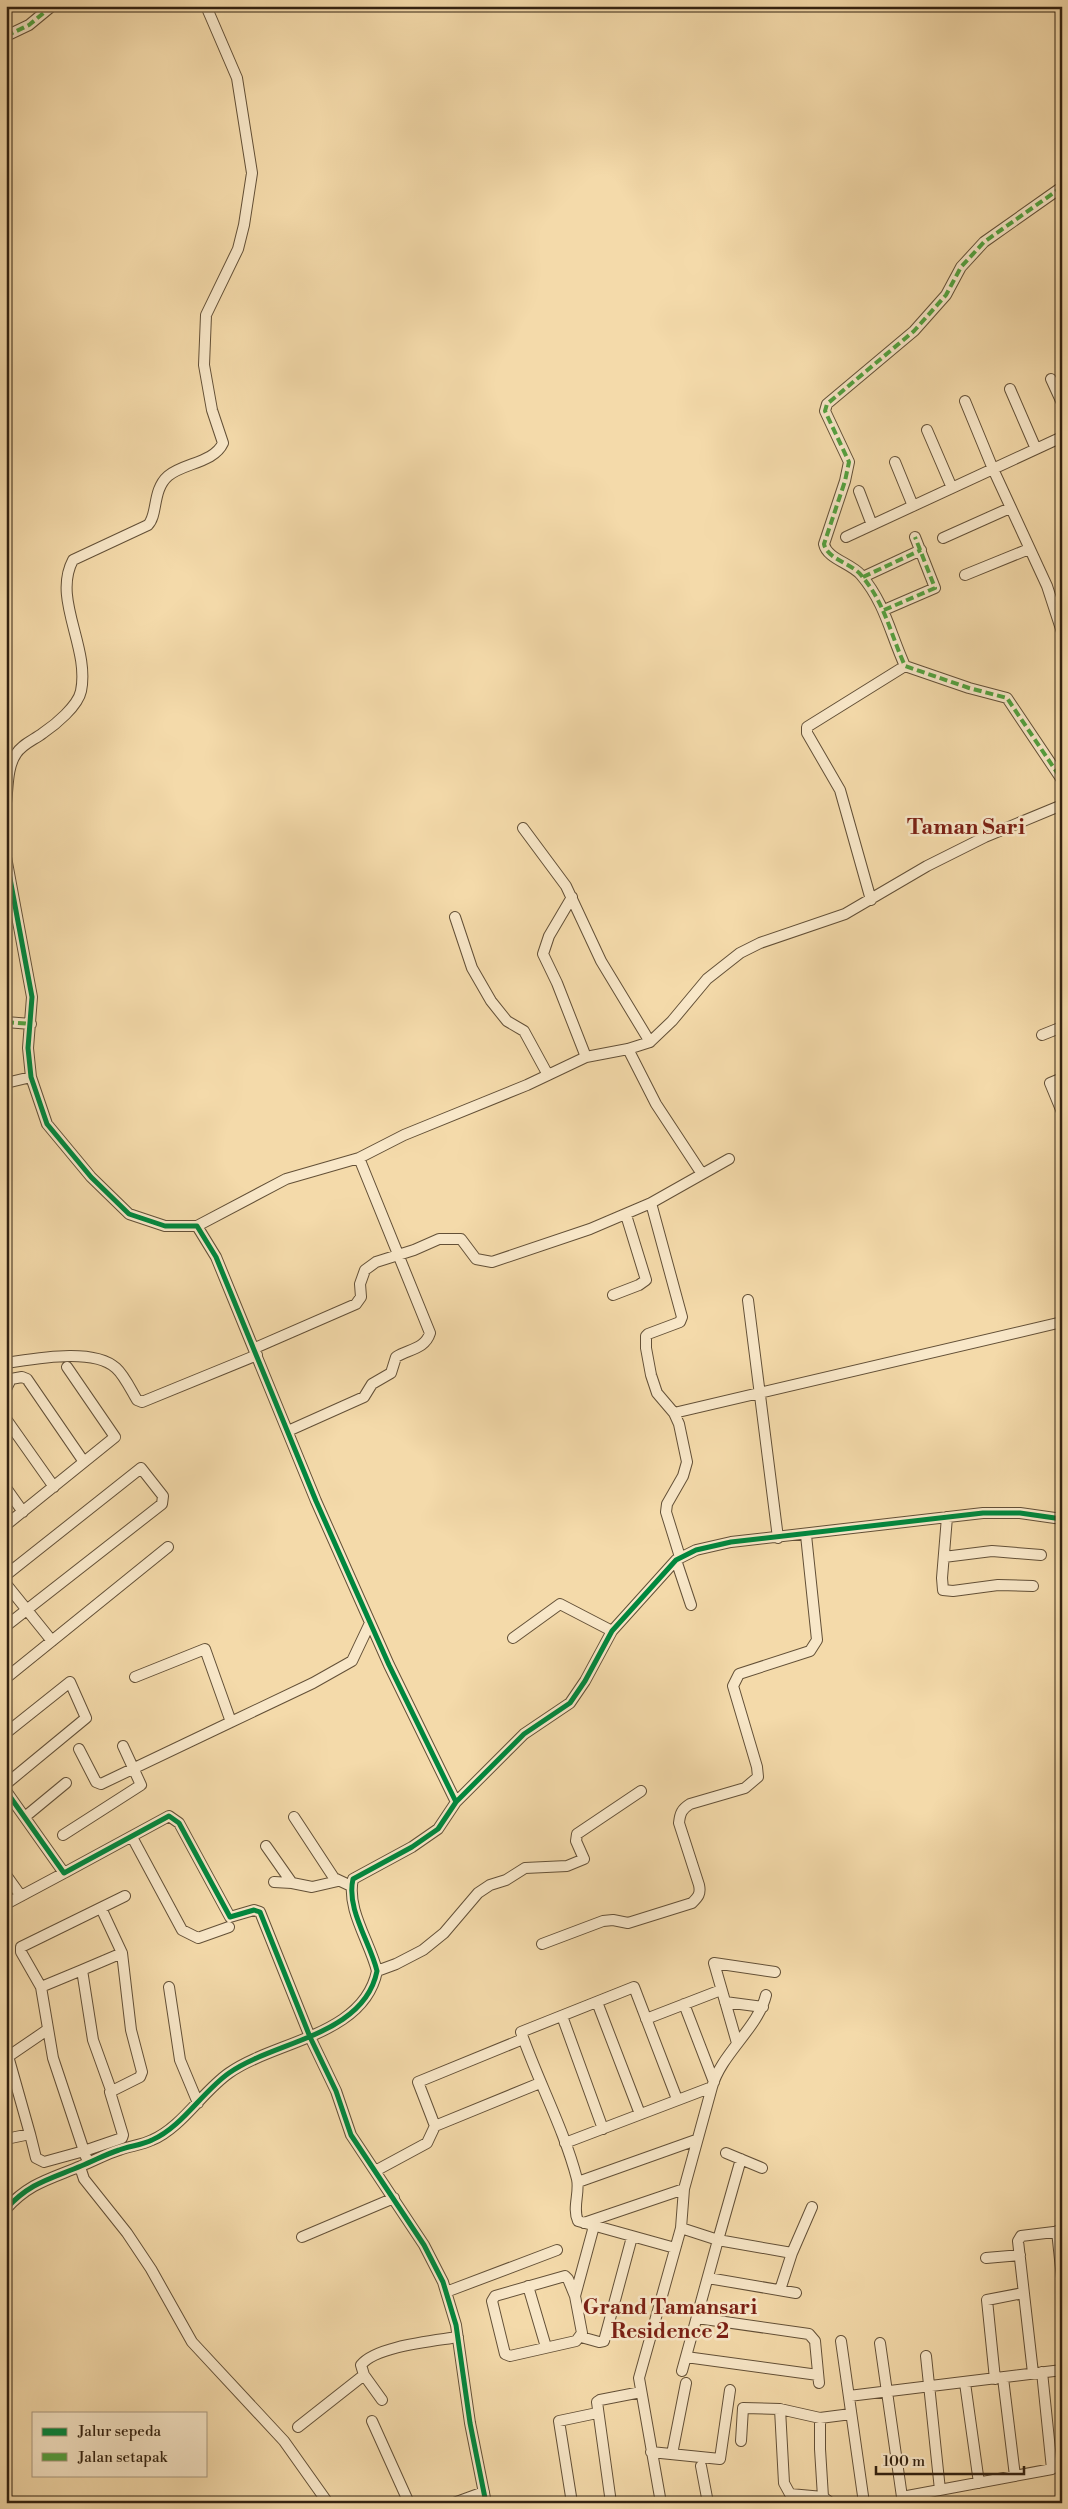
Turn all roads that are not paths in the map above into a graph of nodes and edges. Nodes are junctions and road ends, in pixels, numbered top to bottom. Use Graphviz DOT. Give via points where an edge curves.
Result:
graph roads {
  1 [pos="52,6"];
  2 [pos="206,6"];
  3 [pos="6,36"];
  4 [pos="1062,186"];
  5 [pos="1051,379"];
  6 [pos="1010,389"];
  7 [pos="965,401"];
  8 [pos="1062,403"];
  9 [pos="926,430"];
  10 [pos="1062,437"];
  11 [pos="1036,449"];
  12 [pos="895,462"];
  13 [pos="993,469"];
  14 [pos="952,488"];
  15 [pos="859,491"];
  16 [pos="913,506"];
  17 [pos="1010,508"];
  18 [pos="872,525"];
  19 [pos="846,537"];
  20 [pos="915,537"];
  21 [pos="943,538"];
  22 [pos="1029,549"];
  23 [pos="921,550"];
  24 [pos="965,576"];
  25 [pos="862,577"];
  26 [pos="884,610"];
  27 [pos="1062,632"];
  28 [pos="905,666"];
  29 [pos="1062,780"];
  30 [pos="6,803"];
  31 [pos="1062,805"];
  32 [pos="523,828"];
  33 [pos="6,857"];
  34 [pos="572,898"];
  35 [pos="871,900"];
  36 [pos="455,917"];
  37 [pos="6,1022"];
  38 [pos="31,1024"];
  39 [pos="1062,1027"];
  40 [pos="1042,1034"];
  41 [pos="650,1042"];
  42 [pos="628,1049"];
  43 [pos="586,1057"];
  44 [pos="548,1075"];
  45 [pos="31,1077"];
  46 [pos="1062,1078"];
  47 [pos="6,1083"];
  48 [pos="1062,1112"];
  49 [pos="359,1158"];
  50 [pos="729,1160"];
  51 [pos="702,1174"];
  52 [pos="651,1203"];
  53 [pos="626,1215"];
  54 [pos="196,1226"];
  55 [pos="397,1256"];
  56 [pos="614,1295"];
  57 [pos="748,1300"];
  58 [pos="1062,1322"];
  59 [pos="256,1351"];
  60 [pos="6,1363"];
  61 [pos="68,1366"];
  62 [pos="6,1389"];
  63 [pos="761,1392"];
  64 [pos="674,1413"];
  65 [pos="6,1419"];
  66 [pos="288,1431"];
  67 [pos="84,1462"];
  68 [pos="54,1487"];
  69 [pos="6,1488"];
  70 [pos="23,1512"];
  71 [pos="947,1519"];
  72 [pos="1062,1519"];
  73 [pos="1028,1520"];
  74 [pos="6,1525"];
  75 [pos="806,1535"];
  76 [pos="778,1538"];
  77 [pos="168,1547"];
  78 [pos="1041,1555"];
  79 [pos="944,1556"];
  80 [pos="678,1559"];
  81 [pos="6,1575"];
  82 [pos="6,1584"];
  83 [pos="1033,1586"];
  84 [pos="691,1605"];
  85 [pos="26,1610"];
  86 [pos="370,1623"];
  87 [pos="6,1626"];
  88 [pos="612,1631"];
  89 [pos="513,1638"];
  90 [pos="52,1641"];
  91 [pos="135,1677"];
  92 [pos="6,1678"];
  93 [pos="231,1722"];
  94 [pos="6,1733"];
  95 [pos="123,1746"];
  96 [pos="79,1750"];
  97 [pos="133,1767"];
  98 [pos="66,1783"];
  99 [pos="6,1784"];
  100 [pos="6,1791"];
  101 [pos="641,1791"];
  102 [pos="456,1802"];
  103 [pos="26,1816"];
  104 [pos="294,1817"];
  105 [pos="62,1835"];
  106 [pos="132,1836"];
  107 [pos="266,1846"];
  108 [pos="64,1873"];
  109 [pos="6,1875"];
  110 [pos="338,1881"];
  111 [pos="274,1882"];
  112 [pos="292,1883"];
  113 [pos="351,1886"];
  114 [pos="21,1896"];
  115 [pos="125,1896"];
  116 [pos="6,1904"];
  117 [pos="100,1908"];
  118 [pos="228,1928"];
  119 [pos="542,1944"];
  120 [pos="122,1953"];
  121 [pos="82,1970"];
  122 [pos="377,1971"];
  123 [pos="775,1972"];
  124 [pos="41,1987"];
  125 [pos="169,1987"];
  126 [pos="721,1990"];
  127 [pos="766,1995"];
  128 [pos="597,2002"];
  129 [pos="725,2002"];
  130 [pos="684,2004"];
  131 [pos="763,2007"];
  132 [pos="562,2016"];
  133 [pos="646,2019"];
  134 [pos="47,2030"];
  135 [pos="310,2037"];
  136 [pos="523,2039"];
  137 [pos="737,2043"];
  138 [pos="7,2057"];
  139 [pos="540,2083"];
  140 [pos="713,2084"];
  141 [pos="111,2090"];
  142 [pos="677,2100"];
  143 [pos="198,2102"];
  144 [pos="640,2114"];
  145 [pos="435,2126"];
  146 [pos="603,2129"];
  147 [pos="30,2134"];
  148 [pos="6,2139"];
  149 [pos="696,2140"];
  150 [pos="565,2143"];
  151 [pos="84,2152"];
  152 [pos="726,2153"];
  153 [pos="741,2159"];
  154 [pos="84,2165"];
  155 [pos="762,2168"];
  156 [pos="376,2170"];
  157 [pos="578,2182"];
  158 [pos="684,2189"];
  159 [pos="394,2198"];
  160 [pos="812,2207"];
  161 [pos="6,2209"];
  162 [pos="583,2223"];
  163 [pos="594,2226"];
  164 [pos="681,2228"];
  165 [pos="1059,2231"];
  166 [pos="302,2237"];
  167 [pos="632,2237"];
  168 [pos="718,2240"];
  169 [pos="675,2248"];
  170 [pos="558,2250"];
  171 [pos="792,2252"];
  172 [pos="1020,2255"];
  173 [pos="986,2258"];
  174 [pos="708,2278"];
  175 [pos="1062,2278"];
  176 [pos="528,2286"];
  177 [pos="780,2290"];
  178 [pos="446,2292"];
  179 [pos="796,2293"];
  180 [pos="1023,2293"];
  181 [pos="575,2296"];
  182 [pos="697,2318"];
  183 [pos="458,2336"];
  184 [pos="581,2337"];
  185 [pos="841,2341"];
  186 [pos="880,2343"];
  187 [pos="546,2347"];
  188 [pos="926,2356"];
  189 [pos="686,2357"];
  190 [pos="1062,2370"];
  191 [pos="682,2371"];
  192 [pos="1037,2373"];
  193 [pos="364,2375"];
  194 [pos="999,2378"];
  195 [pos="686,2383"];
  196 [pos="965,2383"];
  197 [pos="928,2387"];
  198 [pos="730,2390"];
  199 [pos="641,2392"];
  200 [pos="889,2393"];
  201 [pos="849,2396"];
  202 [pos="382,2400"];
  203 [pos="780,2409"];
  204 [pos="597,2413"];
  205 [pos="851,2414"];
  206 [pos="820,2418"];
  207 [pos="372,2421"];
  208 [pos="298,2427"];
  209 [pos="741,2441"];
  210 [pos="652,2452"];
  211 [pos="672,2454"];
  212 [pos="701,2466"];
  213 [pos="1015,2476"];
  214 [pos="979,2483"];
  215 [pos="940,2490"];
  216 [pos="485,2498"];
  217 [pos="827,2500"];
  218 [pos="328,2503"];
  219 [pos="410,2503"];
  220 [pos="454,2503"];
  221 [pos="572,2503"];
  222 [pos="611,2503"];
  223 [pos="661,2503"];
  224 [pos="708,2503"];
  225 [pos="864,2503"];
  1 -- 3 [label="street" via="29,25"];
  2 -- 30 [label="street" via="237,78 252,173 238,249 206,315 204,364 212,410 223,443 217,452 168,476 154,501 153,518 148,525 72,563 66,576 66,592 78,637 83,679 80,694 46,732 16,754"];
  4 -- 25 [label="street" via="984,242 961,267 946,295 914,331 827,404 825,410 849,462 824,546 828,553 853,567"];
  5 -- 8 [label="street"];
  6 -- 11 [label="street"];
  7 -- 13 [label="street"];
  9 -- 14 [label="street"];
  10 -- 11 [label="street"];
  11 -- 13 [label="street"];
  12 -- 16 [label="street"];
  13 -- 14 [label="street"];
  13 -- 17 [label="street"];
  14 -- 16 [label="street"];
  15 -- 18 [label="street"];
  16 -- 18 [label="street"];
  17 -- 21 [label="street"];
  17 -- 22 [label="street"];
  18 -- 19 [label="street"];
  20 -- 23 [label="street"];
  22 -- 24 [label="street"];
  22 -- 27 [label="street" via="1047,586"];
  23 -- 25 [label="street"];
  23 -- 26 [label="street" via="935,588"];
  25 -- 26 [label="street" via="878,596"];
  26 -- 28 [label="street"];
  28 -- 29 [label="street" via="1007,698"];
  28 -- 35 [label="street" via="810,723 806,730 840,790"];
  31 -- 35 [label="street" via="984,837"];
  32 -- 34 [label="street" via="558,873"];
  33 -- 38 [label="street" via="32,997"];
  34 -- 41 [label="street" via="601,961"];
  34 -- 43 [label="street" via="549,936 543,954"];
  35 -- 41 [label="street" via="845,914 740,953 708,980"];
  36 -- 44 [label="street" via="472,968 487,994 504,1018 524,1031"];
  37 -- 38 [label="street"];
  38 -- 45 [label="street" via="28,1048"];
  39 -- 40 [label="street"];
  41 -- 42 [label="street"];
  42 -- 43 [label="street"];
  42 -- 51 [label="street" via="656,1104"];
  43 -- 44 [label="street"];
  44 -- 49 [label="street" via="404,1135"];
  45 -- 47 [label="street"];
  45 -- 54 [label="street" via="47,1124 91,1177 129,1214 164,1226"];
  46 -- 48 [label="street" via="1050,1083"];
  49 -- 54 [label="street" via="286,1179"];
  49 -- 55 [label="street"];
  50 -- 51 [label="street"];
  51 -- 52 [label="street"];
  52 -- 53 [label="street"];
  52 -- 64 [label="street" via="682,1317 680,1322 648,1334 646,1348 657,1393"];
  53 -- 55 [label="street" via="492,1262 476,1259 460,1239 438,1239"];
  53 -- 56 [label="street" via="646,1280"];
  54 -- 59 [label="street" via="216,1257"];
  55 -- 59 [label="street" via="376,1262 365,1270 360,1284 361,1297 356,1304"];
  55 -- 66 [label="street" via="430,1333 429,1338 420,1347 396,1357 391,1373 372,1384 364,1397"];
  57 -- 63 [label="street"];
  58 -- 63 [label="street"];
  59 -- 60 [label="street" via="142,1402 137,1400 117,1368 101,1360 57,1356"];
  59 -- 66 [label="street"];
  61 -- 67 [label="street" via="115,1437"];
  62 -- 67 [label="street" via="11,1379 27,1379"];
  63 -- 64 [label="street"];
  63 -- 76 [label="street"];
  64 -- 80 [label="street" via="687,1462 666,1512"];
  65 -- 68 [label="street"];
  66 -- 86 [label="street"];
  67 -- 68 [label="street"];
  68 -- 70 [label="street"];
  69 -- 70 [label="street"];
  70 -- 74 [label="street"];
  71 -- 72 [label="street" via="1003,1512"];
  71 -- 73 [label="street"];
  71 -- 75 [label="street"];
  71 -- 79 [label="street"];
  75 -- 76 [label="street"];
  75 -- 119 [label="street" via="815,1646 810,1651 740,1674 733,1686 758,1777 745,1788 690,1804 680,1814 679,1823 699,1885 698,1898 692,1903 628,1923 603,1921"];
  76 -- 80 [label="street" via="731,1542 696,1550"];
  77 -- 90 [label="street"];
  78 -- 79 [label="street" via="992,1551"];
  79 -- 83 [label="street" via="942,1588 945,1590 998,1585"];
  80 -- 84 [label="street"];
  80 -- 88 [label="street"];
  81 -- 85 [label="street" via="141,1468 163,1496 162,1504"];
  82 -- 85 [label="street"];
  85 -- 87 [label="street"];
  85 -- 90 [label="street"];
  86 -- 93 [label="street" via="352,1661"];
  86 -- 102 [label="street"];
  88 -- 89 [label="street" via="560,1604"];
  88 -- 102 [label="street" via="570,1702 524,1734"];
  90 -- 92 [label="street"];
  91 -- 93 [label="street" via="205,1648"];
  93 -- 97 [label="street"];
  94 -- 99 [label="street" via="70,1682 86,1718"];
  95 -- 97 [label="street"];
  96 -- 97 [label="street" via="98,1784"];
  97 -- 105 [label="street" via="142,1783 140,1787"];
  98 -- 103 [label="street"];
  100 -- 103 [label="street"];
  101 -- 122 [label="street" via="577,1834 576,1840 584,1859 567,1866 525,1868 490,1885 478,1893 444,1933 423,1950"];
  102 -- 113 [label="street" via="438,1829 412,1847 359,1874"];
  103 -- 108 [label="street"];
  104 -- 110 [label="street"];
  106 -- 108 [label="street"];
  106 -- 118 [label="street" via="182,1930 198,1938"];
  106 -- 135 [label="street" via="170,1816 179,1823 230,1917 254,1910 260,1912"];
  107 -- 112 [label="street"];
  108 -- 114 [label="street"];
  109 -- 114 [label="street"];
  110 -- 112 [label="street" via="312,1887"];
  110 -- 113 [label="street"];
  111 -- 112 [label="street"];
  113 -- 122 [label="street" via="354,1906"];
  114 -- 116 [label="street"];
  115 -- 117 [label="street"];
  117 -- 120 [label="street"];
  117 -- 124 [label="street" via="21,1947"];
  120 -- 121 [label="street"];
  120 -- 141 [label="street" via="132,2030 142,2072 140,2077"];
  121 -- 124 [label="street"];
  121 -- 141 [label="street" via="93,2040"];
  122 -- 135 [label="street" via="375,1982 361,2002 336,2023"];
  123 -- 126 [label="street" via="714,1963"];
  124 -- 134 [label="street"];
  125 -- 143 [label="street" via="180,2060"];
  126 -- 129 [label="street"];
  126 -- 130 [label="street"];
  127 -- 131 [label="street"];
  128 -- 132 [label="street"];
  128 -- 133 [label="street" via="634,1988"];
  128 -- 144 [label="street"];
  129 -- 131 [label="street"];
  129 -- 137 [label="street"];
  130 -- 133 [label="street"];
  130 -- 140 [label="street"];
  131 -- 137 [label="street"];
  132 -- 136 [label="street" via="520,2032"];
  132 -- 146 [label="street"];
  133 -- 142 [label="street"];
  134 -- 138 [label="street"];
  134 -- 151 [label="street" via="52,2058"];
  135 -- 143 [label="street" via="235,2069"];
  135 -- 156 [label="street" via="334,2085 351,2135"];
  136 -- 139 [label="street"];
  136 -- 145 [label="street" via="418,2082"];
  137 -- 140 [label="street"];
  138 -- 147 [label="street"];
  139 -- 145 [label="street"];
  139 -- 150 [label="street"];
  140 -- 142 [label="street"];
  140 -- 149 [label="street"];
  141 -- 151 [label="street" via="123,2137"];
  142 -- 144 [label="street"];
  143 -- 154 [label="street" via="160,2136"];
  144 -- 146 [label="street"];
  145 -- 156 [label="street" via="427,2143"];
  146 -- 150 [label="street"];
  147 -- 148 [label="street"];
  147 -- 151 [label="street" via="39,2160 44,2162"];
  149 -- 157 [label="street"];
  149 -- 158 [label="street"];
  150 -- 157 [label="street"];
  151 -- 154 [label="street"];
  152 -- 153 [label="street"];
  153 -- 155 [label="street"];
  153 -- 168 [label="street"];
  154 -- 161 [label="street" via="33,2186"];
  154 -- 218 [label="street" via="84,2179 151,2269 192,2342 284,2441"];
  156 -- 159 [label="street"];
  157 -- 162 [label="street" via="576,2216"];
  158 -- 162 [label="street"];
  158 -- 164 [label="street"];
  159 -- 166 [label="street"];
  159 -- 178 [label="street" via="434,2261"];
  160 -- 171 [label="street"];
  162 -- 163 [label="street"];
  163 -- 167 [label="street"];
  163 -- 181 [label="street"];
  164 -- 168 [label="street"];
  164 -- 169 [label="street"];
  165 -- 172 [label="street" via="1021,2236 1018,2241"];
  165 -- 175 [label="street"];
  167 -- 169 [label="street"];
  167 -- 184 [label="street" via="604,2341"];
  168 -- 171 [label="street"];
  168 -- 174 [label="street"];
  169 -- 199 [label="street" via="639,2378"];
  170 -- 178 [label="street"];
  171 -- 177 [label="street"];
  172 -- 173 [label="street"];
  172 -- 180 [label="street"];
  174 -- 177 [label="street"];
  174 -- 182 [label="street"];
  176 -- 181 [label="street" via="565,2276"];
  176 -- 187 [label="street"];
  176 -- 187 [label="street" via="494,2296 505,2354 510,2356"];
  177 -- 179 [label="street"];
  178 -- 183 [label="street"];
  180 -- 192 [label="street"];
  180 -- 194 [label="street" via="987,2300"];
  181 -- 184 [label="street"];
  182 -- 189 [label="street"];
  182 -- 189 [label="street" via="809,2334 815,2340 818,2379"];
  183 -- 193 [label="street" via="366,2358 361,2365"];
  183 -- 216 [label="street"];
  184 -- 187 [label="street"];
  185 -- 201 [label="street"];
  186 -- 200 [label="street"];
  188 -- 197 [label="street"];
  189 -- 191 [label="street"];
  190 -- 192 [label="street"];
  192 -- 194 [label="street"];
  192 -- 213 [label="street" via="1052,2469"];
  193 -- 202 [label="street"];
  193 -- 208 [label="street"];
  194 -- 196 [label="street"];
  194 -- 213 [label="street"];
  195 -- 211 [label="street"];
  196 -- 197 [label="street"];
  196 -- 214 [label="street"];
  197 -- 200 [label="street"];
  197 -- 215 [label="street"];
  198 -- 211 [label="street" via="720,2459"];
  199 -- 204 [label="street" via="600,2400 596,2406"];
  199 -- 210 [label="street"];
  200 -- 201 [label="street"];
  200 -- 215 [label="street" via="902,2498"];
  201 -- 205 [label="street"];
  203 -- 206 [label="street"];
  203 -- 209 [label="street" via="743,2408"];
  203 -- 217 [label="street" via="787,2492"];
  204 -- 221 [label="street" via="559,2421"];
  204 -- 222 [label="street"];
  205 -- 206 [label="street"];
  205 -- 225 [label="street"];
  206 -- 217 [label="street" via="820,2449"];
  207 -- 219 [label="street"];
  210 -- 211 [label="street"];
  210 -- 223 [label="street"];
  212 -- 224 [label="street"];
  213 -- 214 [label="street"];
  214 -- 215 [label="street"];
  216 -- 220 [label="street"];
}
